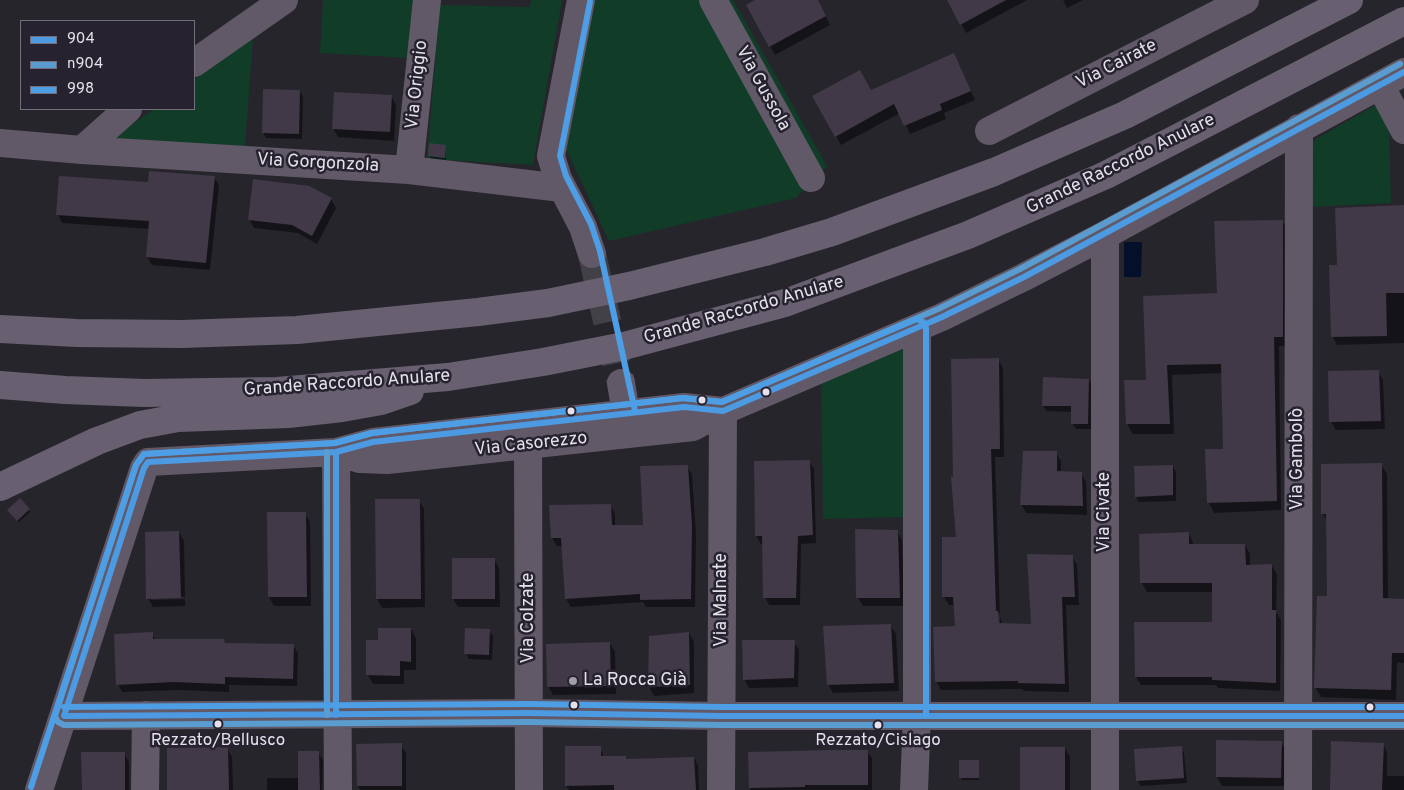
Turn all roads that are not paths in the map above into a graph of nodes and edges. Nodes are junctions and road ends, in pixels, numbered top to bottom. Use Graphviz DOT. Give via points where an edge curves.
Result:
graph roads {
  1 [pos="284,0"];
  2 [pos="428,0"];
  3 [pos="581,0"];
  4 [pos="713,0"];
  5 [pos="1245,0"];
  6 [pos="1349,0"];
  7 [pos="1404,21"];
  8 [pos="195,62"];
  9 [pos="1404,72"];
  10 [pos="1380,85"];
  11 [pos="127,110"];
  12 [pos="1299,128"];
  13 [pos="1404,130"];
  14 [pos="989,131"];
  15 [pos="0,143"];
  16 [pos="82,150"];
  17 [pos="409,170"];
  18 [pos="811,178"];
  19 [pos="562,188"];
  20 [pos="1105,235"];
  21 [pos="592,254"];
  22 [pos="917,328"];
  23 [pos="0,329"];
  24 [pos="448,377"];
  25 [pos="621,383"];
  26 [pos="0,384"];
  27 [pos="722,410"];
  28 [pos="626,413"];
  29 [pos="528,446"];
  30 [pos="336,452"];
  31 [pos="0,487"];
  32 [pos="530,714"];
  33 [pos="146,715"];
  34 [pos="336,715"];
  35 [pos="917,715"];
  36 [pos="1105,715"];
  37 [pos="64,716"];
  38 [pos="721,716"];
  39 [pos="1298,716"];
  40 [pos="1404,716"];
  41 [pos="39,790"];
  42 [pos="145,790"];
  43 [pos="338,790"];
  44 [pos="529,790"];
  45 [pos="721,790"];
  46 [pos="914,790"];
  47 [pos="1105,790"];
  48 [pos="1298,790"];
  1 -- 8 [label="street"];
  2 -- 17 [label="street, Via Origgio"];
  3 -- 19 [label="street" via="551,148 553,166"];
  4 -- 18 [label="street, Via Gussola"];
  5 -- 14 [label="street, Via Cairate"];
  6 -- 23 [label="highway" via="1125,116 994,172 832,232 629,286 548,303 406,321 297,330 182,334"];
  7 -- 24 [label="highway, Grande Raccordo Anulare" via="1106,176 905,260 785,303 624,346"];
  9 -- 10 [label="street, Via Casorezzo"];
  10 -- 12 [label="street, Via Casorezzo"];
  10 -- 13 [label="street"];
  11 -- 16 [label="street"];
  12 -- 20 [label="street, Via Casorezzo"];
  12 -- 39 [label="street, Via Gambolò"];
  15 -- 16 [label="street, Via Gorgonzola"];
  16 -- 17 [label="street, Via Gorgonzola"];
  17 -- 19 [label="street, Via Gorgonzola"];
  19 -- 21 [label="street" via="583,227"];
  20 -- 22 [label="street, Via Casorezzo"];
  20 -- 36 [label="street, Via Civate"];
  22 -- 27 [label="street, Via Casorezzo"];
  22 -- 35 [label="street"];
  24 -- 26 [label="highway, Grande Raccordo Anulare" via="228,393 105,392"];
  24 -- 31 [label="highway" via="362,405 288,414 178,418 140,425 97,441"];
  25 -- 28 [label="street"];
  27 -- 28 [label="street, Via Casorezzo" via="684,407"];
  27 -- 29 [label="street, Via Casorezzo" via="701,424 682,430"];
  27 -- 38 [label="street, Via Malnate"];
  28 -- 30 [label="street, Via Casorezzo" via="368,442"];
  29 -- 30 [label="street, Via Casorezzo" via="387,460 351,458"];
  29 -- 32 [label="street, Via Colzate"];
  30 -- 34 [label="street"];
  30 -- 37 [label="street, Via Casorezzo" via="148,462"];
  32 -- 34 [label="street"];
  32 -- 38 [label="street"];
  32 -- 44 [label="street, Via Colzate"];
  33 -- 34 [label="street"];
  33 -- 37 [label="street"];
  33 -- 42 [label="street"];
  34 -- 43 [label="street"];
  35 -- 36 [label="street"];
  35 -- 38 [label="street"];
  35 -- 46 [label="street"];
  36 -- 39 [label="street"];
  36 -- 47 [label="street, Via Civate"];
  37 -- 41 [label="street"];
  38 -- 45 [label="street, Via Malnate"];
  39 -- 40 [label="street"];
  39 -- 48 [label="street, Via Gambolò"];
}
